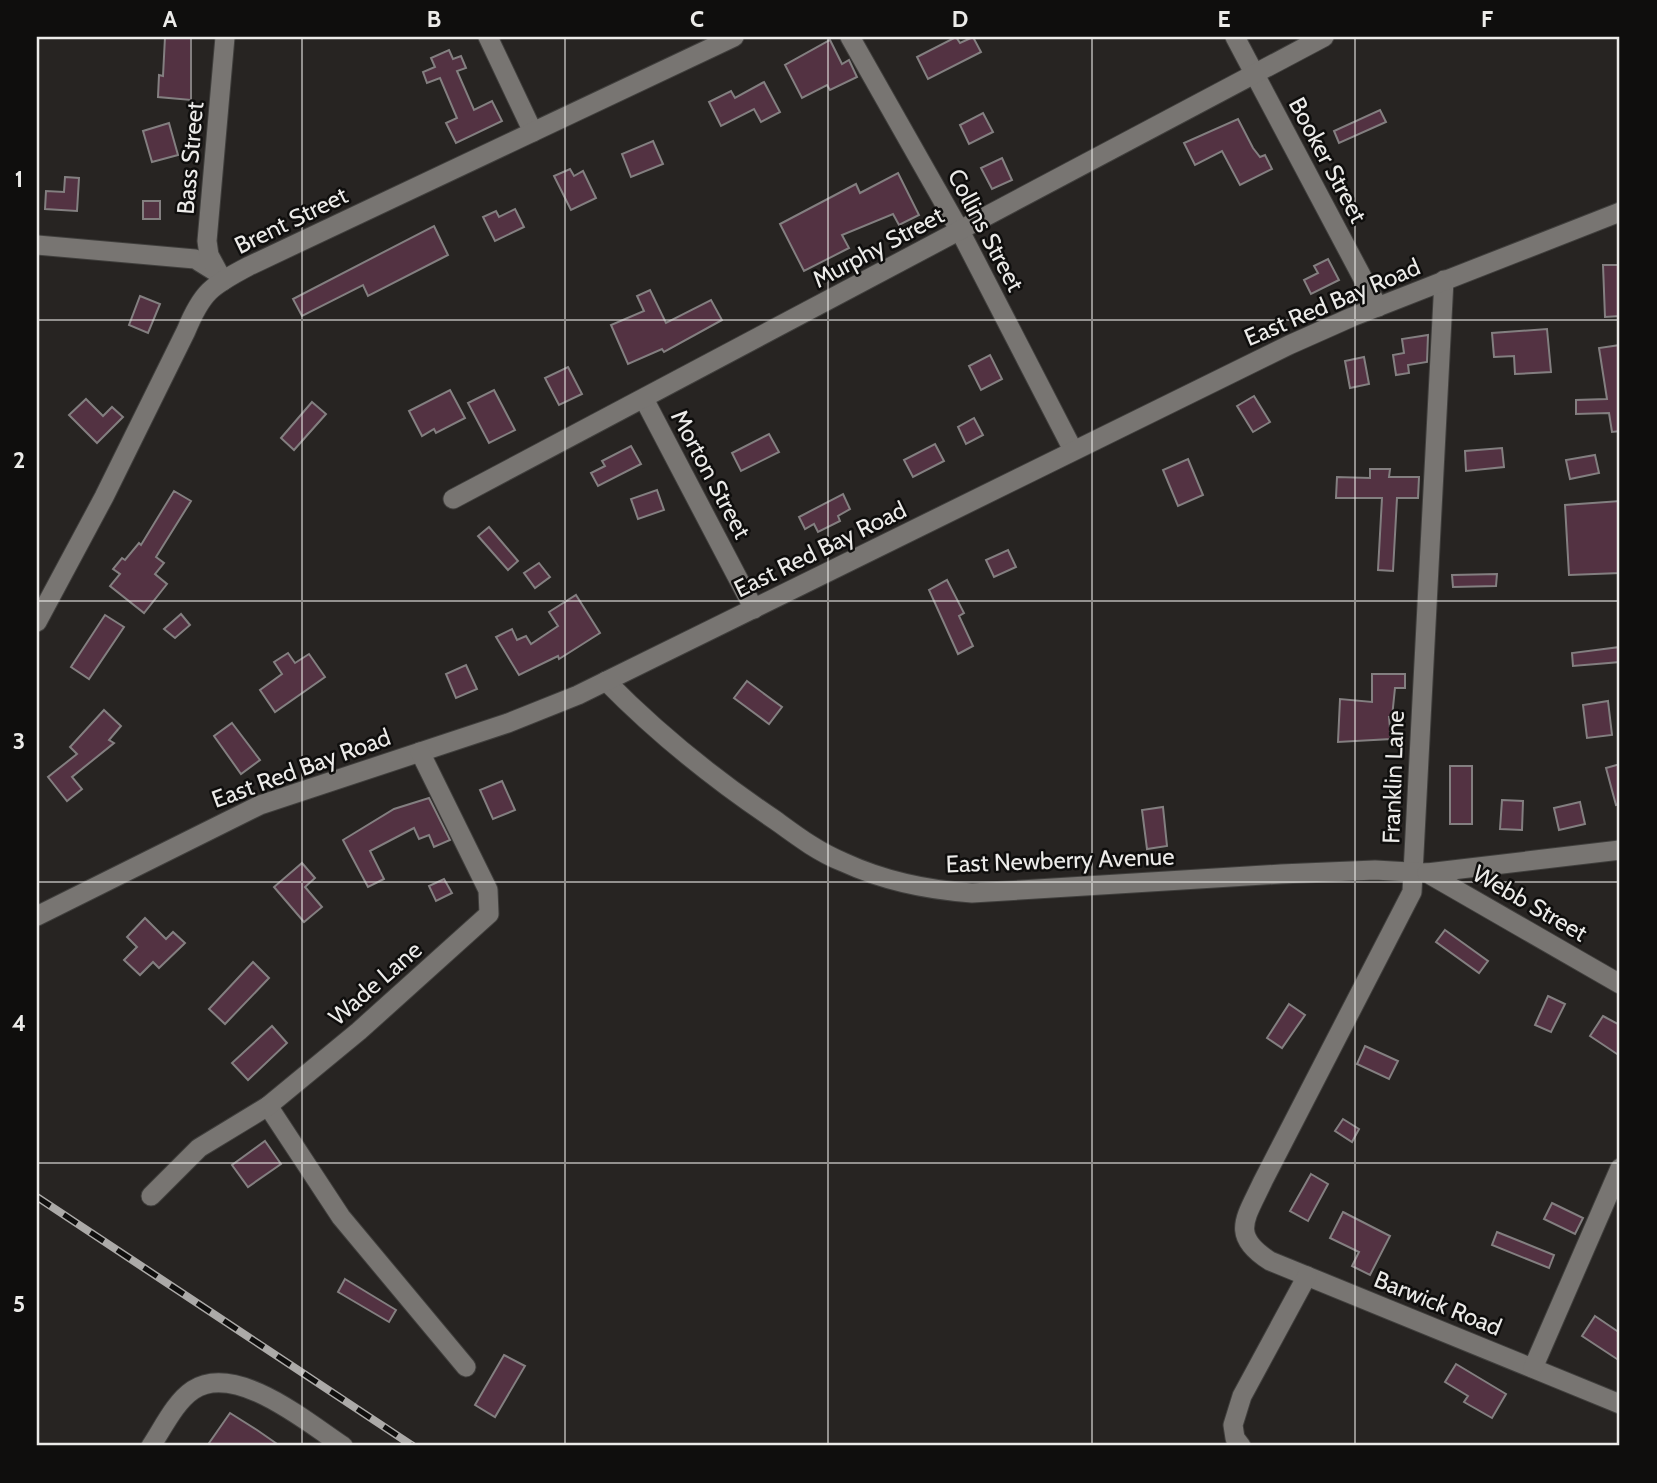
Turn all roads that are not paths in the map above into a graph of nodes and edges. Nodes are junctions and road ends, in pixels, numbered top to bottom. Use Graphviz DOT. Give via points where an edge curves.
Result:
graph roads {
  1 [pos="225,37"];
  2 [pos="488,37"];
  3 [pos="734,37"];
  4 [pos="850,37"];
  5 [pos="1234,37"];
  6 [pos="1324,37"];
  7 [pos="1254,73"];
  8 [pos="533,132"];
  9 [pos="1620,212"];
  10 [pos="960,231"];
  11 [pos="37,245"];
  12 [pos="1444,280"];
  13 [pos="223,281"];
  14 [pos="1378,307"];
  15 [pos="644,399"];
  16 [pos="1073,450"];
  17 [pos="453,499"];
  18 [pos="754,609"];
  19 [pos="37,622"];
  20 [pos="606,681"];
  21 [pos="420,752"];
  22 [pos="1620,850"];
  23 [pos="1421,874"];
  24 [pos="37,916"];
  25 [pos="1620,984"];
  26 [pos="268,1106"];
  27 [pos="1620,1168"];
  28 [pos="151,1196"];
  29 [pos="1245,1237"];
  30 [pos="1307,1276"];
  31 [pos="466,1367"];
  32 [pos="1533,1368"];
  33 [pos="1620,1404"];
  34 [pos="151,1446"];
  35 [pos="343,1446"];
  36 [pos="1241,1446"];
  1 -- 13 [label="street, Bass Street" via="207,241"];
  2 -- 8 [label="street"];
  3 -- 8 [label="street, Brent Street"];
  4 -- 10 [label="street, Collins Street"];
  5 -- 7 [label="street, Booker Street"];
  6 -- 7 [label="street, Murphy Street"];
  7 -- 10 [label="street, Murphy Street"];
  7 -- 14 [label="street, Booker Street"];
  8 -- 13 [label="street, Brent Street"];
  9 -- 12 [label="street, East Red Bay Road"];
  10 -- 15 [label="street, Murphy Street"];
  10 -- 16 [label="street, Collins Street"];
  11 -- 13 [label="street" via="195,259 213,267"];
  12 -- 14 [label="street, East Red Bay Road"];
  12 -- 23 [label="street, Franklin Lane" via="1422,664"];
  13 -- 19 [label="street, Brent Street" via="196,303 104,497"];
  14 -- 16 [label="street, East Red Bay Road"];
  15 -- 17 [label="street, Murphy Street"];
  15 -- 18 [label="street, Morton Street"];
  16 -- 18 [label="street, East Red Bay Road"];
  18 -- 20 [label="street, East Red Bay Road"];
  20 -- 21 [label="street, East Red Bay Road" via="518,719"];
  20 -- 23 [label="street, East Newberry Avenue" via="750,804 817,849 896,881 972,892 1281,873 1375,870"];
  21 -- 24 [label="street, East Red Bay Road" via="260,805"];
  21 -- 26 [label="street, Wade Lane" via="488,890 489,914"];
  22 -- 23 [label="street, East Newberry Avenue"];
  23 -- 25 [label="street, Webb Street"];
  23 -- 29 [label="street, Franklin Lane" via="1263,1181 1248,1214"];
  26 -- 28 [label="street, Wade Lane" via="199,1148"];
  26 -- 31 [label="street" via="341,1217"];
  27 -- 32 [label="street"];
  29 -- 30 [label="street, Barwick Road" via="1254,1251"];
  30 -- 32 [label="street, Barwick Road"];
  30 -- 36 [label="street" via="1242,1396 1233,1426"];
  32 -- 33 [label="street, Barwick Road"];
  34 -- 35 [label="street" via="184,1398 204,1385 222,1381 258,1393"];
}
